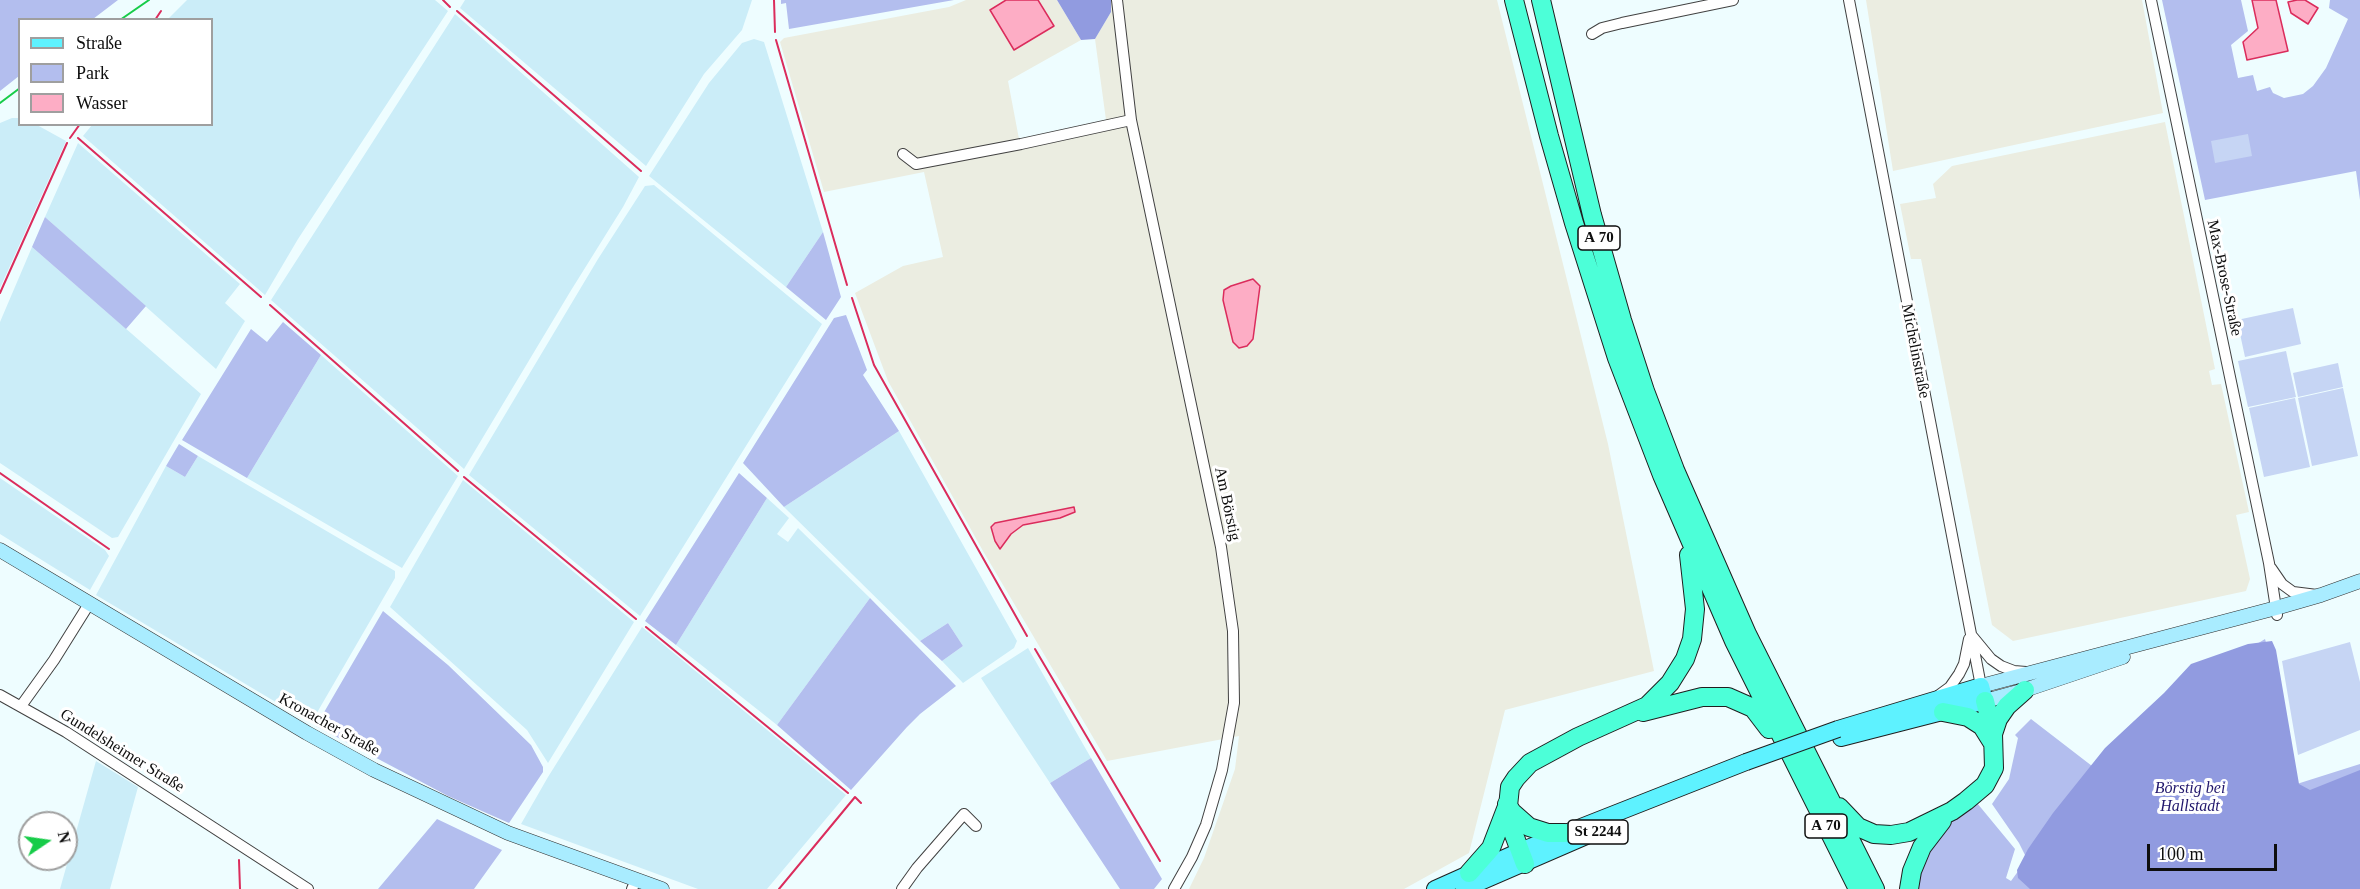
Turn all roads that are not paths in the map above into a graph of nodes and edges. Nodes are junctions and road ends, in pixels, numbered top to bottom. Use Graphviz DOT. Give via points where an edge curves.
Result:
graph roads {
  1 [pos="1117,0"];
  2 [pos="1515,0"];
  3 [pos="1540,0"];
  4 [pos="1733,0"];
  5 [pos="1849,0"];
  6 [pos="2151,0"];
  7 [pos="1592,34"];
  8 [pos="1131,120"];
  9 [pos="903,154"];
  10 [pos="1686,535"];
  11 [pos="0,550"];
  12 [pos="2269,564"];
  13 [pos="2360,581"];
  14 [pos="2360,588"];
  15 [pos="2321,595"];
  16 [pos="89,604"];
  17 [pos="2276,612"];
  18 [pos="1970,633"];
  19 [pos="2033,673"];
  20 [pos="2025,690"];
  21 [pos="1983,694"];
  22 [pos="0,695"];
  23 [pos="21,706"];
  24 [pos="1938,706"];
  25 [pos="1624,717"];
  26 [pos="1994,740"];
  27 [pos="1794,762"];
  28 [pos="1747,766"];
  29 [pos="1815,773"];
  30 [pos="1507,804"];
  31 [pos="1952,811"];
  32 [pos="976,826"];
  33 [pos="1566,833"];
  34 [pos="1522,858"];
  35 [pos="1466,881"];
  36 [pos="634,885"];
  37 [pos="308,889"];
  38 [pos="662,889"];
  39 [pos="903,889"];
  40 [pos="1174,889"];
  41 [pos="1435,889"];
  42 [pos="1858,889"];
  43 [pos="1875,889"];
  44 [pos="1908,889"];
  1 -- 8 [label="street, Am Börstig"];
  2 -- 10 [label="highway, A 70" via="1549,136 1595,291"];
  3 -- 29 [label="highway, A 70" via="1592,215 1645,391 1719,575"];
  4 -- 7 [label="street" via="1622,23"];
  5 -- 18 [label="street, Michelinstraße"];
  6 -- 12 [label="street, Max-Brose-Straße"];
  8 -- 9 [label="street" via="916,164"];
  8 -- 40 [label="street, Am Börstig" via="1221,547 1234,651 1232,714 1217,793 1192,857"];
  10 -- 25 [label="highway" via="1694,598 1692,639 1685,660 1670,683 1647,706"];
  10 -- 27 [label="highway, A 70"];
  11 -- 16 [label="main road, Kronacher Straße"];
  12 -- 15 [label="street" via="2282,584 2293,592"];
  12 -- 17 [label="street, Max-Brose-Straße"];
  13 -- 15 [label="main road, St 2244"];
  14 -- 17 [label="main road, St 2244"];
  15 -- 17 [label="main road, St 2244"];
  16 -- 23 [label="street"];
  16 -- 36 [label="main road, Kronacher Straße" via="374,770"];
  17 -- 19 [label="main road, St 2244"];
  17 -- 20 [label="main road, St 2244"];
  18 -- 19 [label="street" via="2001,666"];
  18 -- 21 [label="street, Michelinstraße"];
  18 -- 24 [label="street" via="1964,664"];
  19 -- 21 [label="main road, St 2244"];
  20 -- 21 [label="main road, St 2244"];
  20 -- 26 [label="highway" via="1998,719"];
  21 -- 24 [label="main road, St 2244"];
  21 -- 26 [label="highway"];
  22 -- 23 [label="street, Gundelsheimer Straße"];
  23 -- 37 [label="street, Gundelsheimer Straße"];
  24 -- 26 [label="highway" via="1968,717"];
  24 -- 28 [label="main road, St 2244"];
  25 -- 27 [label="highway" via="1702,697 1737,699 1759,715"];
  25 -- 30 [label="highway" via="1530,763 1510,787"];
  26 -- 31 [label="highway" via="1990,778"];
  27 -- 42 [label="highway, A 70"];
  28 -- 33 [label="main road, St 2244"];
  28 -- 34 [label="main road, St 2244" via="1671,801"];
  29 -- 31 [label="highway" via="1848,818 1874,834 1910,832"];
  29 -- 43 [label="highway, A 70"];
  30 -- 33 [label="highway" via="1529,826 1548,833"];
  30 -- 34 [label="highway" via="1509,825"];
  30 -- 35 [label="highway" via="1491,848"];
  31 -- 44 [label="highway" via="1922,847"];
  32 -- 39 [label="street" via="964,814"];
  33 -- 34 [label="main road, St 2244"];
  34 -- 35 [label="main road, St 2244"];
  35 -- 41 [label="main road, St 2244"];
  36 -- 38 [label="main road, Kronacher Straße"];
}
